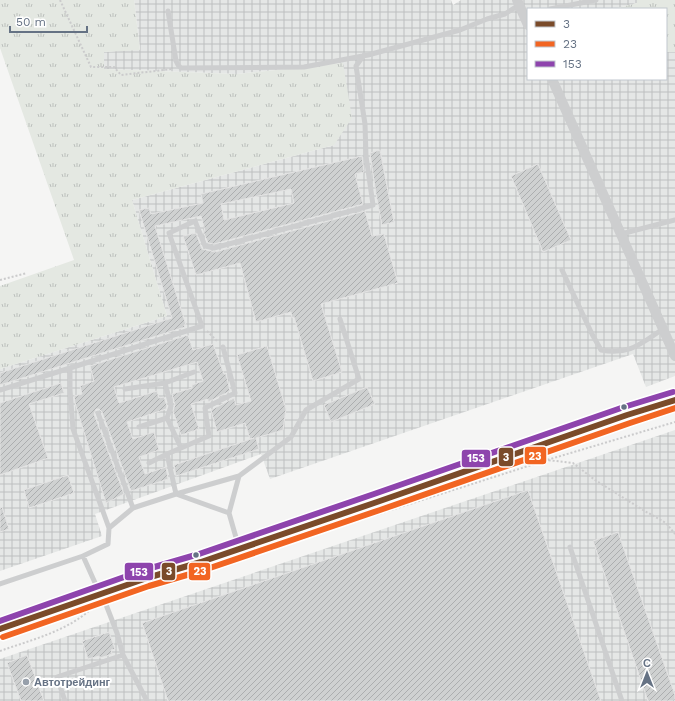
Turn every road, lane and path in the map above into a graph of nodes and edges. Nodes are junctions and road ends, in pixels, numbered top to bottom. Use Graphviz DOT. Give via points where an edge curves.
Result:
graph roads {
  1 [pos="60,0"];
  2 [pos="596,0"];
  3 [pos="522,8"];
  4 [pos="555,8"];
  5 [pos="168,11"];
  6 [pos="527,22"];
  7 [pos="364,55"];
  8 [pos="182,68"];
  9 [pos="552,80"];
  10 [pos="675,220"];
  11 [pos="621,234"];
  12 [pos="562,270"];
  13 [pos="27,272"];
  14 [pos="0,280"];
  15 [pos="340,318"];
  16 [pos="202,326"];
  17 [pos="664,330"];
  18 [pos="223,347"];
  19 [pos="675,356"];
  20 [pos="70,368"];
  21 [pos="194,372"];
  22 [pos="164,383"];
  23 [pos="125,389"];
  24 [pos="0,390"];
  25 [pos="675,400"];
  26 [pos="98,413"];
  27 [pos="167,418"];
  28 [pos="675,422"];
  29 [pos="139,427"];
  30 [pos="541,444"];
  31 [pos="181,448"];
  32 [pos="167,454"];
  33 [pos="547,460"];
  34 [pos="149,463"];
  35 [pos="239,476"];
  36 [pos="176,494"];
  37 [pos="133,508"];
  38 [pos="229,513"];
  39 [pos="337,527"];
  40 [pos="109,528"];
  41 [pos="675,534"];
  42 [pos="570,547"];
  43 [pos="240,548"];
  44 [pos="83,556"];
  45 [pos="0,584"];
  46 [pos="103,593"];
  47 [pos="96,605"];
  48 [pos="0,629"];
  49 [pos="0,651"];
  50 [pos="123,655"];
  51 [pos="65,701"];
  52 [pos="146,701"];
  53 [pos="622,701"];
  1 -- 8 [label="path" via="91,67 114,67 121,75"];
  2 -- 4 [label="lane"];
  3 -- 6 [label="street"];
  3 -- 7 [label="lane" via="460,30"];
  5 -- 8 [label="lane" via="176,61"];
  7 -- 8 [label="lane" via="304,67"];
  7 -- 16 [label="lane" via="356,66 373,205 214,248 206,246 195,221 169,233"];
  9 -- 11 [label="street"];
  10 -- 11 [label="lane"];
  11 -- 17 [label="street"];
  12 -- 17 [label="lane" via="601,350 614,352 631,349"];
  13 -- 14 [label="path"];
  15 -- 35 [label="lane" via="360,379 306,410 291,437"];
  16 -- 18 [label="path"];
  16 -- 20 [label="lane"];
  17 -- 19 [label="street"];
  18 -- 31 [label="lane" via="236,393 205,408 209,436"];
  20 -- 24 [label="lane"];
  20 -- 40 [label="lane" via="73,429"];
  21 -- 22 [label="lane"];
  22 -- 23 [label="lane"];
  22 -- 27 [label="lane" via="171,406"];
  25 -- 30 [label="street"];
  26 -- 37 [label="lane"];
  27 -- 29 [label="lane"];
  27 -- 31 [label="lane"];
  28 -- 33 [label="path"];
  30 -- 33 [label="path"];
  30 -- 43 [label="street"];
  31 -- 32 [label="lane"];
  32 -- 34 [label="lane"];
  32 -- 36 [label="lane"];
  33 -- 39 [label="path"];
  33 -- 41 [label="path" via="573,463 595,480 666,523"];
  35 -- 36 [label="lane"];
  35 -- 38 [label="lane"];
  36 -- 37 [label="lane"];
  36 -- 38 [label="lane"];
  37 -- 40 [label="lane"];
  38 -- 43 [label="lane"];
  40 -- 44 [label="lane" via="108,544"];
  42 -- 53 [label="lane"];
  43 -- 46 [label="street"];
  44 -- 45 [label="lane"];
  44 -- 46 [label="lane" via="96,585"];
  46 -- 48 [label="street"];
  46 -- 50 [label="lane"];
  47 -- 49 [label="path" via="83,617 64,627"];
  50 -- 51 [label="lane" via="56,677"];
  50 -- 52 [label="lane"];
}
